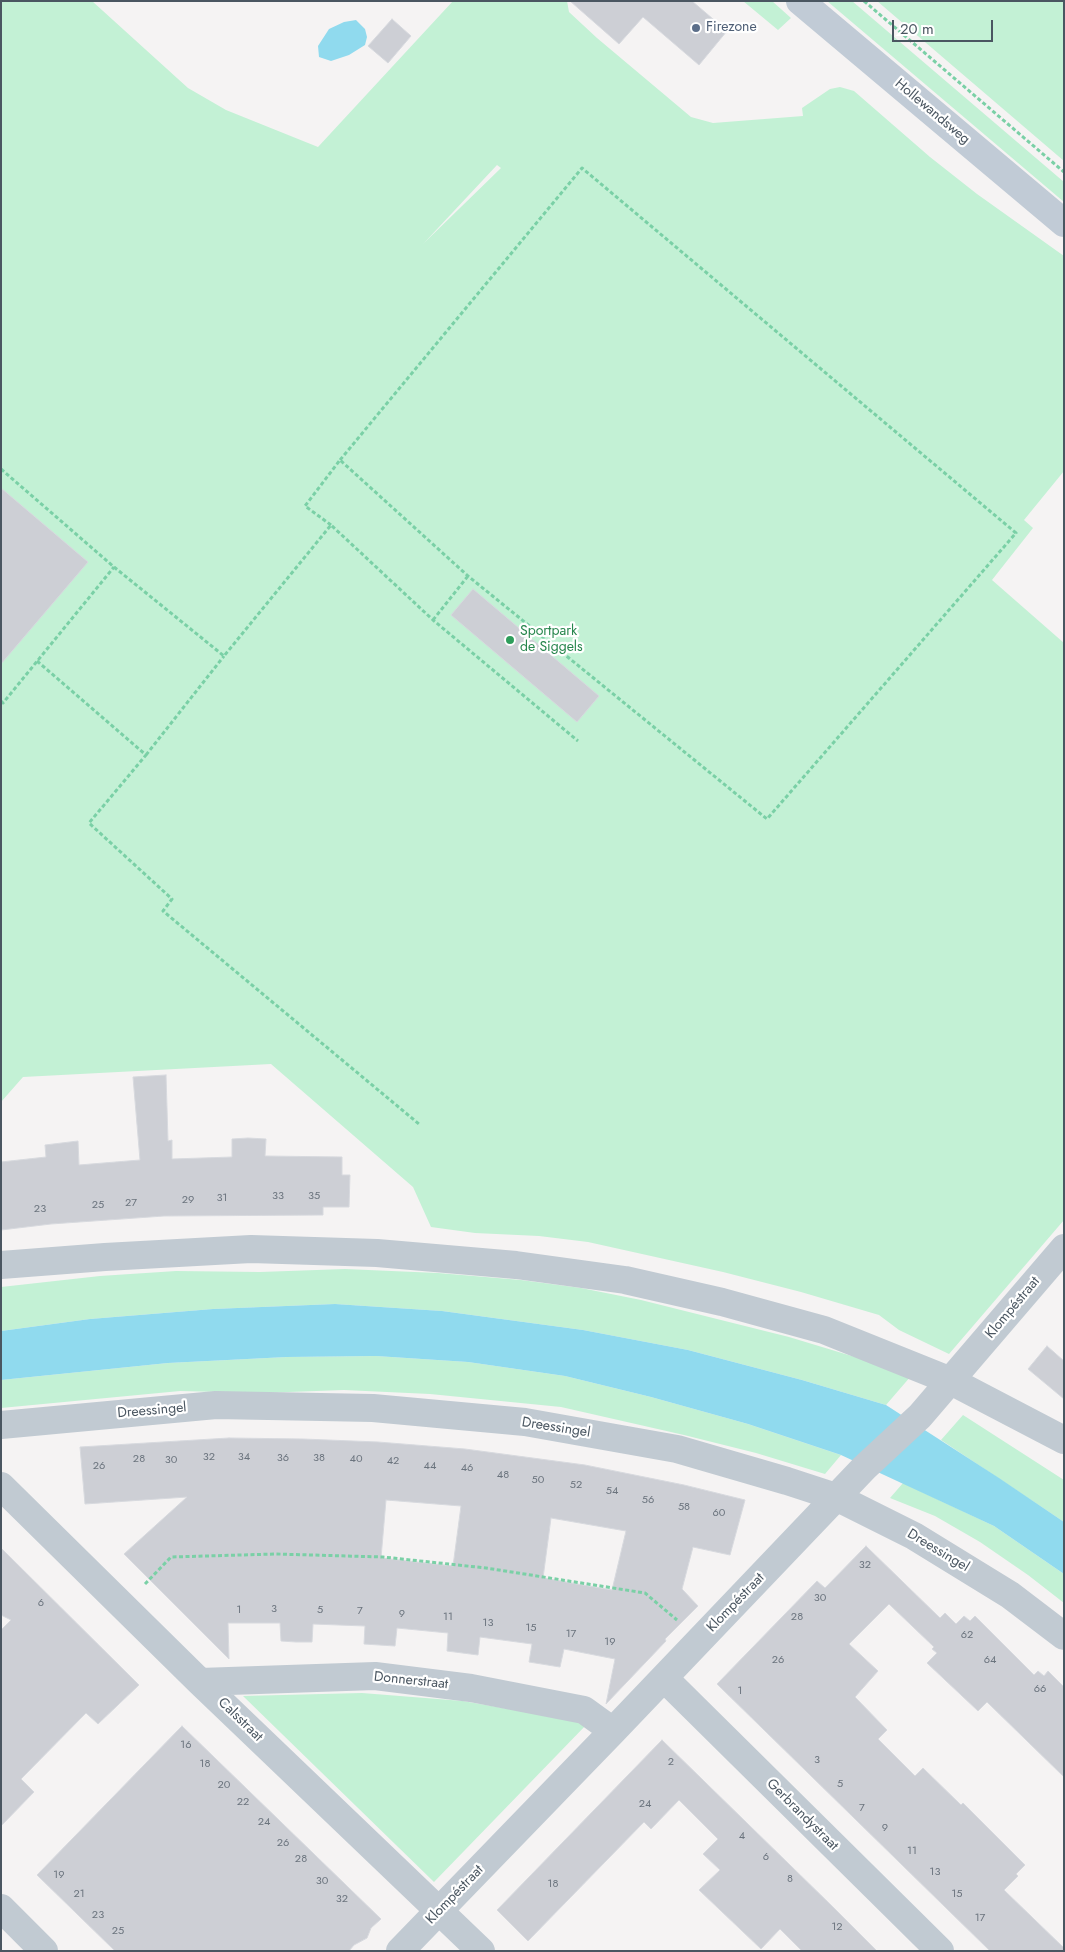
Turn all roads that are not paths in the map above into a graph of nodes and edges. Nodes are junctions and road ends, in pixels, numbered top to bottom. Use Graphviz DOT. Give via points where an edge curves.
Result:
graph roads {
  1 [pos="800,1"];
  2 [pos="1064,223"];
  3 [pos="1064,1248"];
  4 [pos="1,1265"];
  5 [pos="951,1381"];
  6 [pos="1,1425"];
  7 [pos="1064,1440"];
  8 [pos="1,1486"];
  9 [pos="836,1497"];
  10 [pos="1064,1636"];
  11 [pos="664,1678"];
  12 [pos="200,1682"];
  13 [pos="613,1732"];
  14 [pos="1,1908"];
  15 [pos="440,1911"];
  16 [pos="44,1951"];
  17 [pos="400,1951"];
  18 [pos="481,1951"];
  19 [pos="940,1951"];
  1 -- 2 [label="main road, Hollewandsweg"];
  3 -- 5 [label="street, Klompéstraat"];
  4 -- 5 [label="street" via="251,1249 377,1252 516,1265 625,1280 722,1302 824,1330"];
  5 -- 7 [label="street"];
  5 -- 9 [label="street, Klompéstraat" via="920,1416"];
  6 -- 9 [label="street, Dreessingel" via="216,1405 373,1408 525,1422 676,1449"];
  8 -- 12 [label="street, Calsstraat"];
  9 -- 10 [label="street, Dreessingel" via="922,1541 1010,1595"];
  9 -- 11 [label="street, Klompéstraat"];
  11 -- 13 [label="street, Klompéstraat"];
  11 -- 19 [label="street, Gerbrandystraat"];
  12 -- 13 [label="street, Donnerstraat" via="375,1676 471,1688 584,1710"];
  12 -- 15 [label="street, Calsstraat"];
  13 -- 15 [label="street, Klompéstraat"];
  14 -- 16 [label="street"];
  15 -- 17 [label="street, Klompéstraat"];
  15 -- 18 [label="street, Calsstraat"];
}
